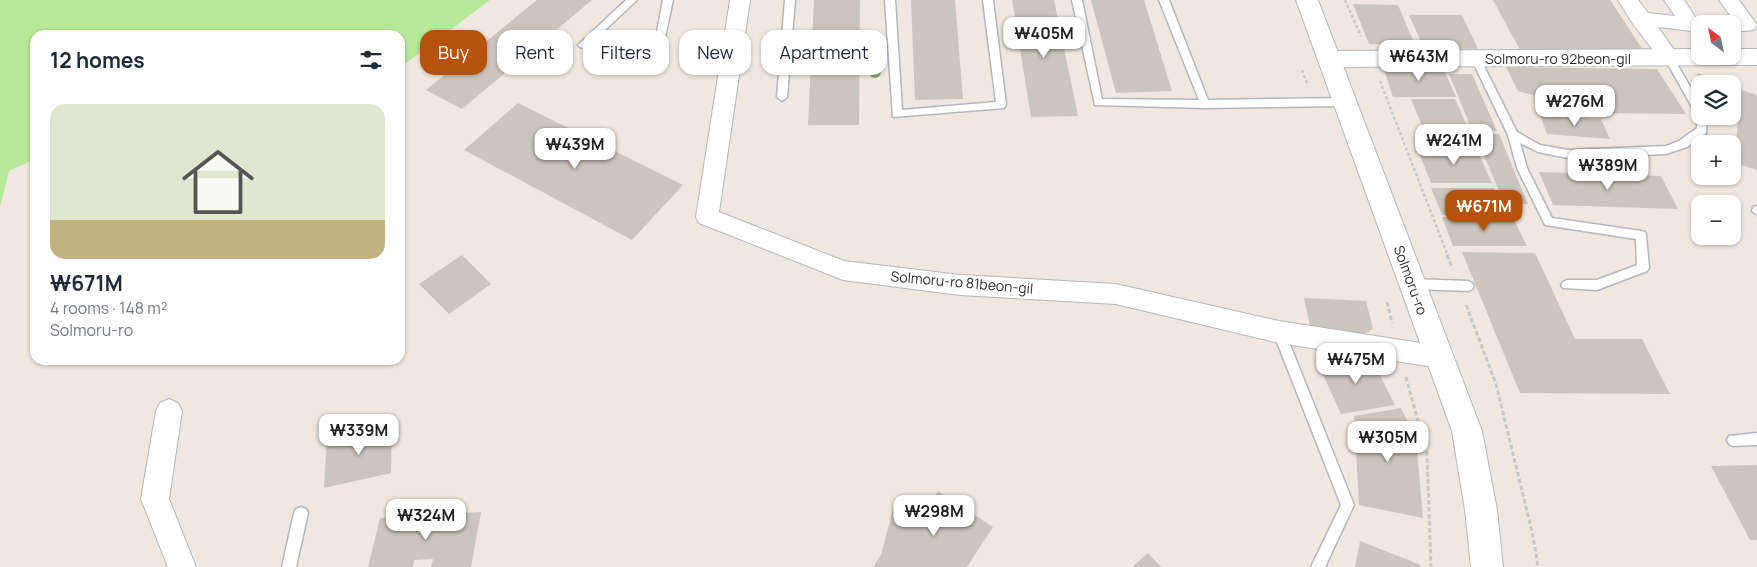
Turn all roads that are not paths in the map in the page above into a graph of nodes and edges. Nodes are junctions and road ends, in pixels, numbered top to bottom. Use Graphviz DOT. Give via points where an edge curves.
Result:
graph roads {
  1 [pos="632,0"];
  2 [pos="668,0"];
  3 [pos="740,0"];
  4 [pos="790,0"];
  5 [pos="890,0"];
  6 [pos="988,0"];
  7 [pos="1077,0"];
  8 [pos="1164,0"];
  9 [pos="1307,0"];
  10 [pos="1628,0"];
  11 [pos="1674,0"];
  12 [pos="1729,0"];
  13 [pos="1740,15"];
  14 [pos="1741,17"];
  15 [pos="1640,19"];
  16 [pos="1691,20"];
  17 [pos="1691,25"];
  18 [pos="1741,25"];
  19 [pos="1757,57"];
  20 [pos="1476,58"];
  21 [pos="1669,58"];
  22 [pos="1329,59"];
  23 [pos="782,97"];
  24 [pos="1691,97"];
  25 [pos="1346,102"];
  26 [pos="1205,104"];
  27 [pos="1702,125"];
  28 [pos="1513,135"];
  29 [pos="1413,284"];
  30 [pos="1567,285"];
  31 [pos="1468,286"];
  32 [pos="1279,332"];
  33 [pos="1440,357"];
  34 [pos="169,411"];
  35 [pos="1757,439"];
  36 [pos="1733,440"];
  37 [pos="301,513"];
  38 [pos="182,567"];
  39 [pos="289,567"];
  40 [pos="1318,567"];
  41 [pos="1487,567"];
  1 -- 2 [label="lane" via="583,45 655,68"];
  3 -- 32 [label="street, Solmoru-ro 81beon-gil" via="707,217 843,270 960,285 1116,294"];
  4 -- 23 [label="lane"];
  5 -- 6 [label="lane" via="897,114 1001,105"];
  7 -- 26 [label="lane" via="1098,102"];
  8 -- 26 [label="lane"];
  9 -- 22 [label="main road, Solmoru-ro"];
  10 -- 15 [label="street"];
  11 -- 16 [label="street"];
  12 -- 13 [label="street"];
  14 -- 18 [label="street" via="1747,25"];
  15 -- 17 [label="street"];
  15 -- 21 [label="street"];
  19 -- 21 [label="main road, Solmoru-ro 92beon-gil"];
  20 -- 21 [label="main road, Solmoru-ro 92beon-gil"];
  20 -- 22 [label="main road, Solmoru-ro 92beon-gil"];
  20 -- 28 [label="lane"];
  21 -- 24 [label="lane"];
  22 -- 25 [label="main road, Solmoru-ro"];
  25 -- 26 [label="lane"];
  25 -- 29 [label="main road, Solmoru-ro"];
  27 -- 28 [label="lane" via="1702,130 1684,144 1666,150 1568,154 1538,148"];
  28 -- 30 [label="lane" via="1522,168 1549,222 1641,235 1643,268 1597,285"];
  29 -- 31 [label="lane"];
  29 -- 33 [label="main road, Solmoru-ro"];
  32 -- 33 [label="street, Solmoru-ro 81beon-gil"];
  32 -- 40 [label="lane" via="1348,505"];
  33 -- 41 [label="main road, Solmoru-ro" via="1468,431"];
  34 -- 38 [label="street" via="155,499"];
  35 -- 36 [label="lane"];
  37 -- 39 [label="lane"];
}
